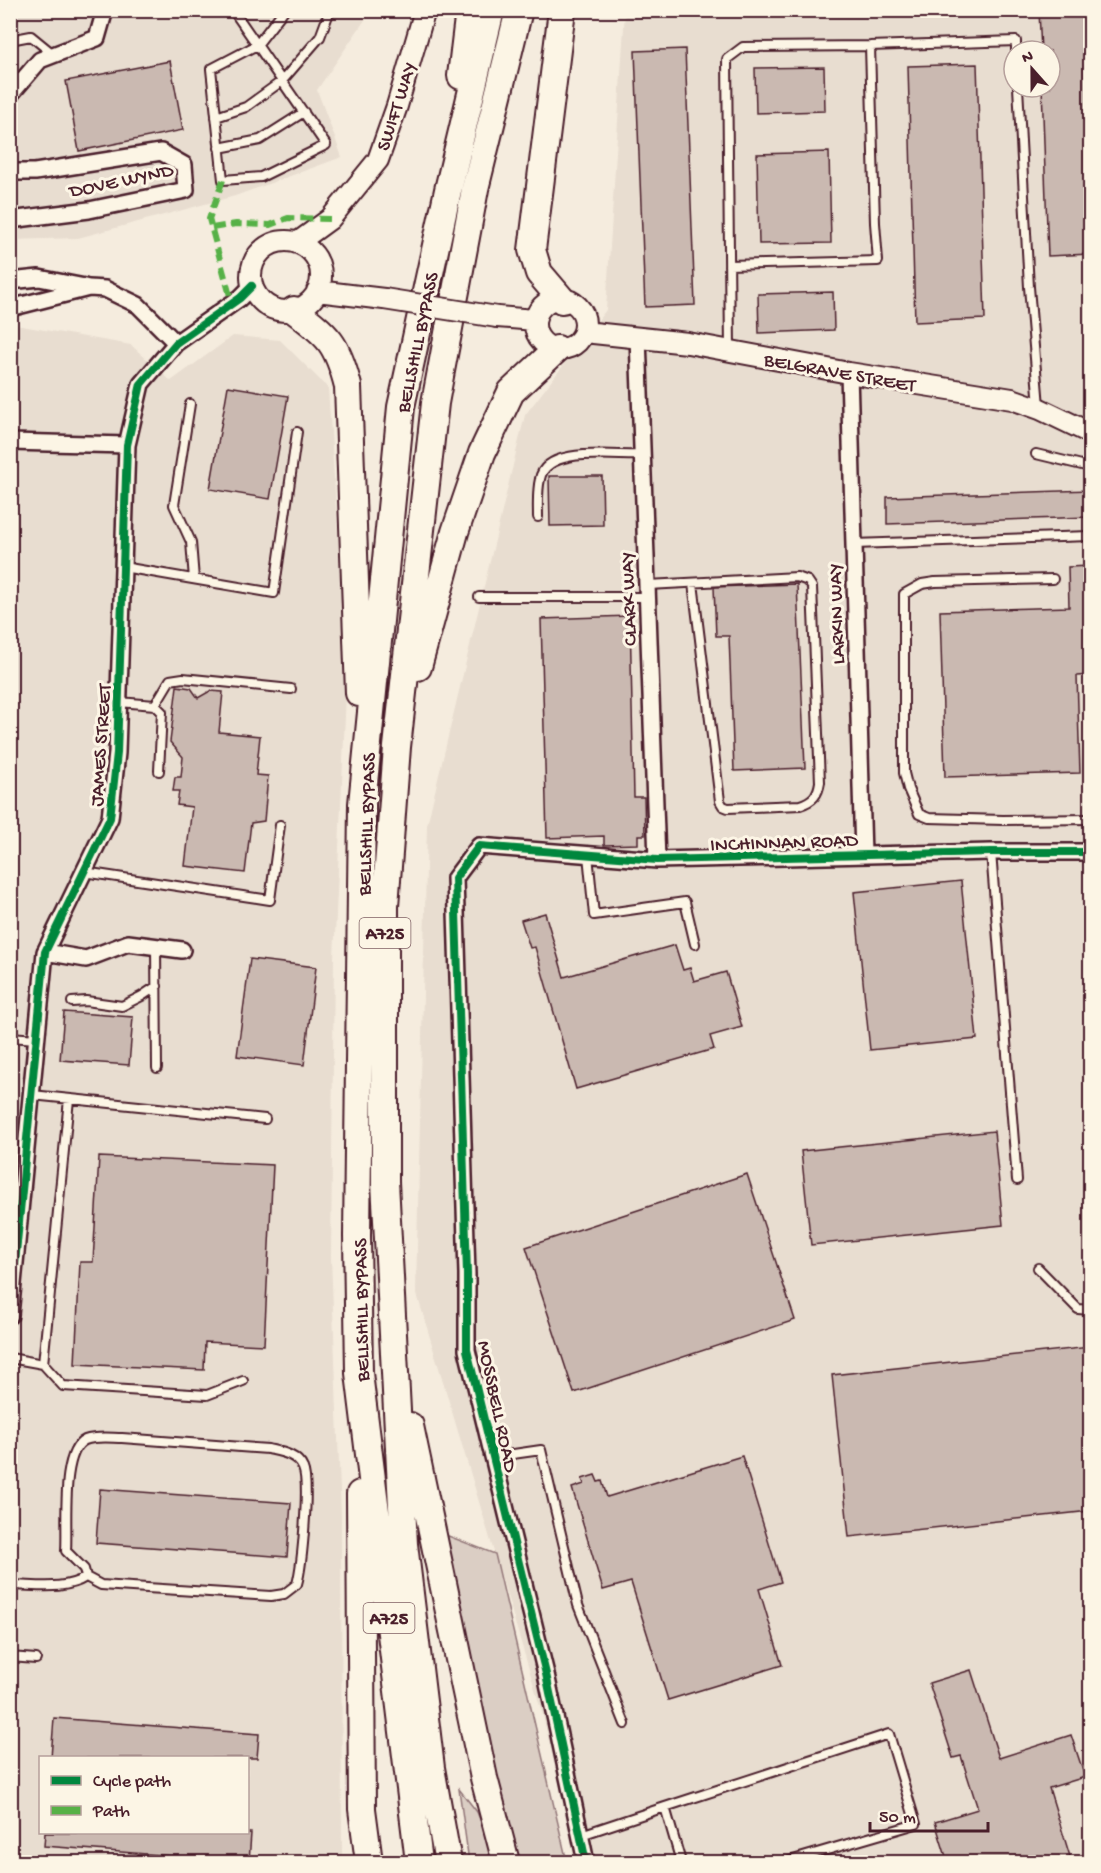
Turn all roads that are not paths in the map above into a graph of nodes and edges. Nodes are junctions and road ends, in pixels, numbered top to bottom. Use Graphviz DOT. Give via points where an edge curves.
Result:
graph roads {
  1 [pos="105,10"];
  2 [pos="233,10"];
  3 [pos="284,10"];
  4 [pos="330,10"];
  5 [pos="425,10"];
  6 [pos="469,10"];
  7 [pos="491,10"];
  8 [pos="519,10"];
  9 [pos="562,10"];
  10 [pos="10,40"];
  11 [pos="1002,41"];
  12 [pos="257,45"];
  13 [pos="870,46"];
  14 [pos="53,55"];
  15 [pos="282,81"];
  16 [pos="10,95"];
  17 [pos="1019,99"];
  18 [pos="304,112"];
  19 [pos="216,117"];
  20 [pos="219,148"];
  21 [pos="10,172"];
  22 [pos="448,190"];
  23 [pos="10,220"];
  24 [pos="297,243"];
  25 [pos="729,265"];
  26 [pos="10,281"];
  27 [pos="252,286"];
  28 [pos="89,288"];
  29 [pos="318,291"];
  30 [pos="562,300"];
  31 [pos="10,308"];
  32 [pos="294,310"];
  33 [pos="535,320"];
  34 [pos="584,332"];
  35 [pos="638,337"];
  36 [pos="176,343"];
  37 [pos="558,349"];
  38 [pos="730,352"];
  39 [pos="849,373"];
  40 [pos="190,404"];
  41 [pos="1040,409"];
  42 [pos="297,432"];
  43 [pos="1090,433"];
  44 [pos="10,442"];
  45 [pos="127,445"];
  46 [pos="643,454"];
  47 [pos="1036,454"];
  48 [pos="1090,467"];
  49 [pos="538,517"];
  50 [pos="1090,536"];
  51 [pos="854,544"];
  52 [pos="123,567"];
  53 [pos="194,579"];
  54 [pos="1053,579"];
  55 [pos="693,582"];
  56 [pos="648,591"];
  57 [pos="479,597"];
  58 [pos="291,689"];
  59 [pos="119,702"];
  60 [pos="155,705"];
  61 [pos="397,747"];
  62 [pos="159,771"];
  63 [pos="362,804"];
  64 [pos="1090,819"];
  65 [pos="280,825"];
  66 [pos="479,846"];
  67 [pos="992,852"];
  68 [pos="1090,852"];
  69 [pos="588,855"];
  70 [pos="863,855"];
  71 [pos="657,860"];
  72 [pos="84,872"];
  73 [pos="695,944"];
  74 [pos="156,946"];
  75 [pos="182,950"];
  76 [pos="45,952"];
  77 [pos="157,986"];
  78 [pos="72,1002"];
  79 [pos="10,1037"];
  80 [pos="37,1039"];
  81 [pos="157,1068"];
  82 [pos="32,1095"];
  83 [pos="69,1099"];
  84 [pos="265,1119"];
  85 [pos="1017,1180"];
  86 [pos="16,1195"];
  87 [pos="1038,1268"];
  88 [pos="12,1288"];
  89 [pos="1090,1310"];
  90 [pos="10,1315"];
  91 [pos="393,1343"];
  92 [pos="10,1358"];
  93 [pos="43,1364"];
  94 [pos="359,1373"];
  95 [pos="243,1381"];
  96 [pos="492,1457"];
  97 [pos="86,1577"];
  98 [pos="10,1585"];
  99 [pos="10,1657"];
  100 [pos="36,1659"];
  101 [pos="625,1724"];
  102 [pos="665,1807"];
  103 [pos="580,1836"];
  104 [pos="369,1863"];
  105 [pos="419,1863"];
  106 [pos="448,1863"];
  107 [pos="506,1863"];
  108 [pos="586,1863"];
  109 [pos="681,1863"];
  110 [pos="786,1863"];
  1 -- 14 [label="street" via="97,38"];
  2 -- 12 [label="lane"];
  3 -- 12 [label="lane"];
  4 -- 15 [label="lane" via="320,37"];
  5 -- 24 [label="street, SWIFT WAY" via="378,160 330,219"];
  6 -- 22 [label="highway"];
  7 -- 22 [label="highway, BELLSHILL BYPASS / A725"];
  8 -- 61 [label="highway, BELLSHILL BYPASS / A725" via="475,189 435,404"];
  9 -- 30 [label="highway" via="532,250 539,273"];
  10 -- 14 [label="lane" via="31,36"];
  11 -- 13 [label="lane"];
  12 -- 15 [label="lane"];
  12 -- 19 [label="lane" via="211,69"];
  13 -- 25 [label="lane" via="743,47 727,59"];
  13 -- 25 [label="lane" via="878,261"];
  14 -- 16 [label="street" via="40,60"];
  15 -- 18 [label="lane"];
  15 -- 19 [label="lane" via="246,107"];
  17 -- 41 [label="lane"];
  18 -- 20 [label="lane" via="260,140"];
  18 -- 20 [label="lane" via="326,145 261,177 223,180"];
  19 -- 20 [label="lane"];
  21 -- 23 [label="street, DOVE WYND" via="35,172 161,152 184,165 186,190 89,210"];
  22 -- 63 [label="highway, BELLSHILL BYPASS / A725" via="401,407"];
  24 -- 27 [label="street" via="273,243 261,252 254,262"];
  24 -- 29 [label="street" via="308,249 318,263"];
  25 -- 38 [label="lane"];
  26 -- 28 [label="street" via="39,278"];
  27 -- 32 [label="street" via="266,305 282,311"];
  27 -- 36 [label="street, JAMES STREET"];
  28 -- 31 [label="street"];
  28 -- 36 [label="street" via="105,289 138,305"];
  29 -- 32 [label="street"];
  29 -- 33 [label="street, bridge"];
  30 -- 33 [label="street" via="542,307"];
  30 -- 34 [label="street" via="581,311"];
  32 -- 63 [label="highway" via="331,340 348,386"];
  33 -- 37 [label="street" via="538,336 549,347"];
  34 -- 35 [label="street, BELGRAVE STREET"];
  34 -- 37 [label="street" via="574,345"];
  35 -- 38 [label="street, BELGRAVE STREET"];
  35 -- 46 [label="street, CLARK WAY"];
  36 -- 45 [label="street, JAMES STREET" via="141,384"];
  37 -- 61 [label="highway" via="511,392 482,453 455,532"];
  38 -- 39 [label="street, BELGRAVE STREET"];
  39 -- 41 [label="street, BELGRAVE STREET" via="1012,399"];
  39 -- 51 [label="street, LARKIN WAY"];
  40 -- 53 [label="lane" via="174,505 191,542"];
  41 -- 43 [label="street, BELGRAVE STREET"];
  42 -- 53 [label="lane" via="274,593"];
  44 -- 45 [label="street"];
  45 -- 52 [label="street, JAMES STREET"];
  46 -- 49 [label="lane" via="576,455 549,463 540,477"];
  46 -- 56 [label="street, CLARK WAY"];
  47 -- 48 [label="lane"];
  50 -- 51 [label="lane"];
  51 -- 70 [label="street, LARKIN WAY"];
  52 -- 53 [label="lane"];
  52 -- 59 [label="street, JAMES STREET"];
  54 -- 64 [label="lane" via="934,582 904,594 904,773 919,814 929,818"];
  55 -- 55 [label="lane" via="797,577 812,586 820,782 818,794 808,803 728,808 720,801"];
  55 -- 56 [label="lane"];
  56 -- 57 [label="lane"];
  56 -- 71 [label="street, CLARK WAY"];
  58 -- 60 [label="lane" via="183,678 170,680"];
  59 -- 60 [label="lane"];
  59 -- 72 [label="street, JAMES STREET" via="110,818"];
  60 -- 62 [label="lane" via="163,718"];
  61 -- 91 [label="highway, BELLSHILL BYPASS / A725" via="385,906 385,1182"];
  63 -- 94 [label="highway, BELLSHILL BYPASS / A725"];
  65 -- 72 [label="lane" via="270,900"];
  66 -- 69 [label="street, INCHINNAN ROAD"];
  66 -- 96 [label="street, MOSSBELL ROAD" via="455,878 467,1350"];
  67 -- 68 [label="street, INCHINNAN ROAD"];
  67 -- 70 [label="street, INCHINNAN ROAD"];
  67 -- 85 [label="lane"];
  69 -- 71 [label="street, INCHINNAN ROAD"];
  69 -- 73 [label="lane" via="594,915 685,902"];
  70 -- 71 [label="street, INCHINNAN ROAD"];
  72 -- 76 [label="street, JAMES STREET"];
  74 -- 75 [label="street"];
  74 -- 76 [label="street" via="128,943 86,959"];
  74 -- 77 [label="lane"];
  76 -- 80 [label="street, JAMES STREET"];
  77 -- 78 [label="lane" via="122,1006"];
  77 -- 81 [label="lane"];
  79 -- 80 [label="lane"];
  80 -- 82 [label="street, JAMES STREET"];
  82 -- 83 [label="lane"];
  82 -- 86 [label="street, JAMES STREET"];
  83 -- 84 [label="lane"];
  83 -- 93 [label="lane"];
  86 -- 88 [label="street, JAMES STREET"];
  87 -- 89 [label="lane" via="1078,1309"];
  88 -- 90 [label="street, JAMES STREET"];
  91 -- 106 [label="highway, BELLSHILL BYPASS / A725" via="404,1544 431,1768"];
  91 -- 107 [label="highway" via="484,1778"];
  92 -- 93 [label="lane"];
  93 -- 95 [label="lane" via="63,1386 207,1395"];
  94 -- 104 [label="highway, A725" via="362,1809"];
  94 -- 105 [label="highway, BELLSHILL BYPASS / A725"];
  96 -- 101 [label="lane" via="541,1450 578,1605"];
  96 -- 103 [label="street, MOSSBELL ROAD" via="546,1674"];
  97 -- 97 [label="lane" via="84,1569 66,1551 67,1481 70,1460 80,1443 88,1439 122,1438 268,1449 296,1458 303,1467 306,1506 300,1576 297,1584 284,1594 120,1587 101,1585"];
  97 -- 98 [label="lane" via="60,1586"];
  99 -- 100 [label="lane"];
  102 -- 103 [label="lane"];
  102 -- 109 [label="lane"];
  102 -- 110 [label="lane" via="889,1734 916,1824"];
  103 -- 108 [label="street, MOSSBELL ROAD"];
}
